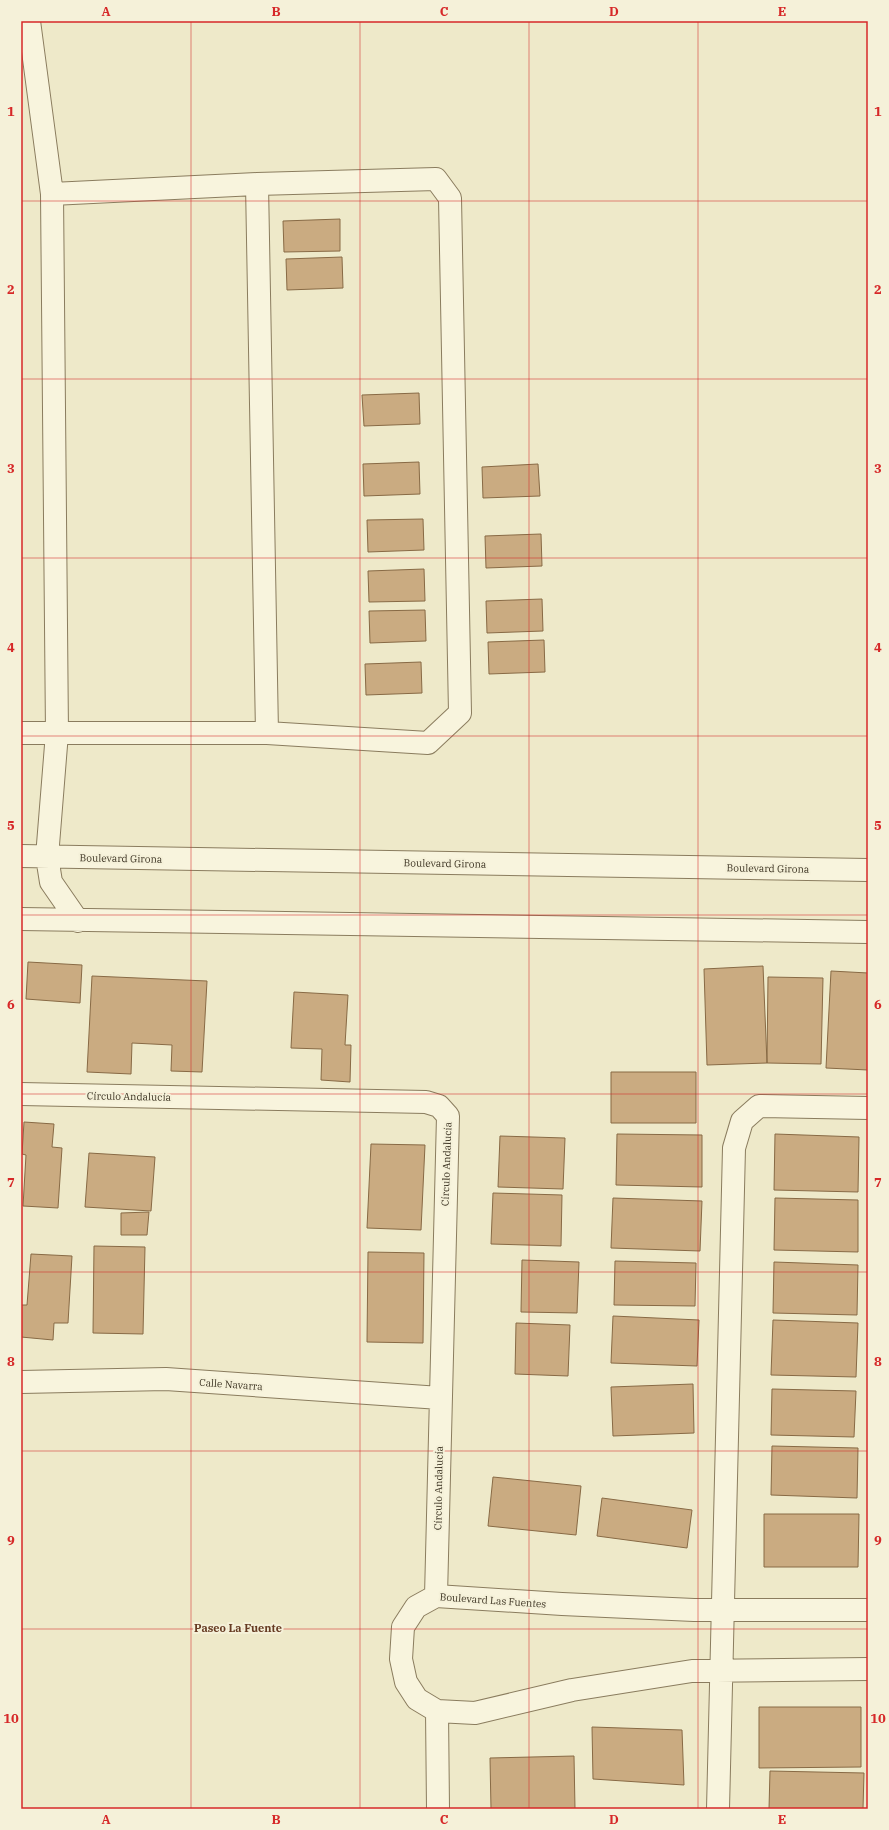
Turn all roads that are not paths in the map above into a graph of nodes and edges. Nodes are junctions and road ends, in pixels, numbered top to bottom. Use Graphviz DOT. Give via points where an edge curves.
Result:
graph roads {
  1 [pos="29,21"];
  2 [pos="257,184"];
  3 [pos="52,194"];
  4 [pos="21,733"];
  5 [pos="57,733"];
  6 [pos="267,733"];
  7 [pos="21,856"];
  8 [pos="47,856"];
  9 [pos="868,870"];
  10 [pos="21,919"];
  11 [pos="78,921"];
  12 [pos="868,932"];
  13 [pos="21,1094"];
  14 [pos="868,1108"];
  15 [pos="21,1382"];
  16 [pos="440,1398"];
  17 [pos="436,1596"];
  18 [pos="868,1610"];
  19 [pos="722,1611"];
  20 [pos="868,1669"];
  21 [pos="720,1670"];
  22 [pos="437,1711"];
  23 [pos="438,1809"];
  24 [pos="718,1809"];
  1 -- 3 [label="street"];
  2 -- 3 [label="street"];
  2 -- 6 [label="street"];
  2 -- 6 [label="street" via="436,179 450,198 460,713 428,743"];
  3 -- 5 [label="street"];
  4 -- 5 [label="street"];
  5 -- 6 [label="street"];
  5 -- 8 [label="street"];
  7 -- 8 [label="street, Boulevard Girona"];
  8 -- 9 [label="street, Boulevard Girona"];
  8 -- 11 [label="street" via="51,882"];
  10 -- 11 [label="street"];
  11 -- 12 [label="street"];
  13 -- 16 [label="street, Círculo Andalucía" via="426,1102 439,1106 448,1116"];
  14 -- 19 [label="street" via="759,1106 742,1121 734,1148"];
  15 -- 16 [label="street, Calle Navarra" via="166,1379"];
  16 -- 17 [label="street, Círculo Andalucía"];
  17 -- 19 [label="street, Boulevard Las Fuentes"];
  17 -- 22 [label="street, Boulevard Las Fuentes" via="416,1607 403,1627 401,1660 406,1682 417,1700"];
  18 -- 19 [label="street, Boulevard Las Fuentes"];
  19 -- 21 [label="street"];
  20 -- 21 [label="street, Boulevard Las Fuentes"];
  21 -- 22 [label="street, Boulevard Las Fuentes" via="692,1671 572,1690 475,1713"];
  21 -- 24 [label="street"];
  22 -- 23 [label="street"];
}
